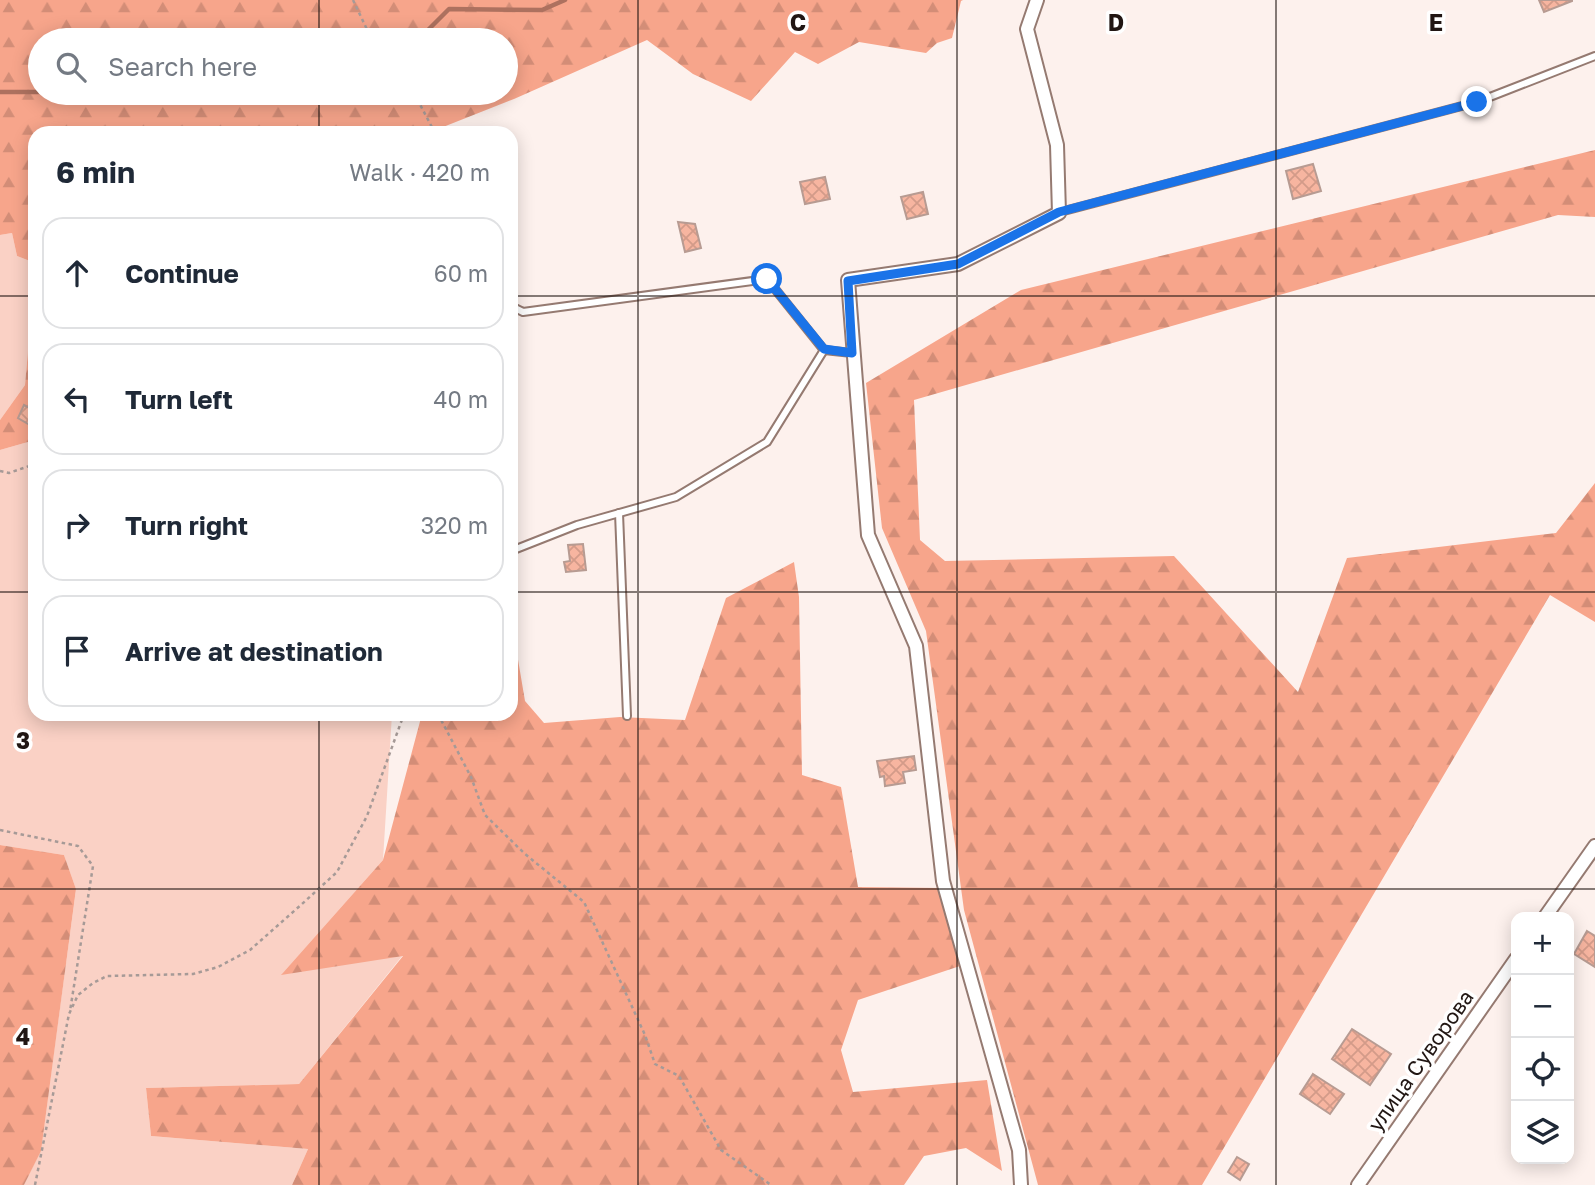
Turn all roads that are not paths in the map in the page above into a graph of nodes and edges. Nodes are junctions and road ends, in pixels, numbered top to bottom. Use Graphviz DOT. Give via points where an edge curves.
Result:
graph roads {
  1 [pos="1037,0"];
  2 [pos="1595,56"];
  3 [pos="1059,212"];
  4 [pos="518,310"];
  5 [pos="824,349"];
  6 [pos="852,353"];
  7 [pos="619,513"];
  8 [pos="518,548"];
  9 [pos="627,716"];
  10 [pos="1595,846"];
  11 [pos="1549,912"];
  12 [pos="1511,965"];
  13 [pos="1021,1185"];
  14 [pos="1358,1185"];
  1 -- 3 [label="street" via="1027,29 1057,145"];
  2 -- 3 [label="lane" via="1477,102"];
  3 -- 6 [label="street" via="958,264 848,281"];
  4 -- 5 [label="lane" via="767,279"];
  5 -- 6 [label="lane"];
  5 -- 7 [label="lane" via="767,442 676,497"];
  6 -- 13 [label="street" via="868,535 916,646 943,881 1019,1150"];
  7 -- 8 [label="lane"];
  7 -- 9 [label="lane"];
  10 -- 11 [label="street"];
  12 -- 14 [label="street, улица Суворова"];
}
